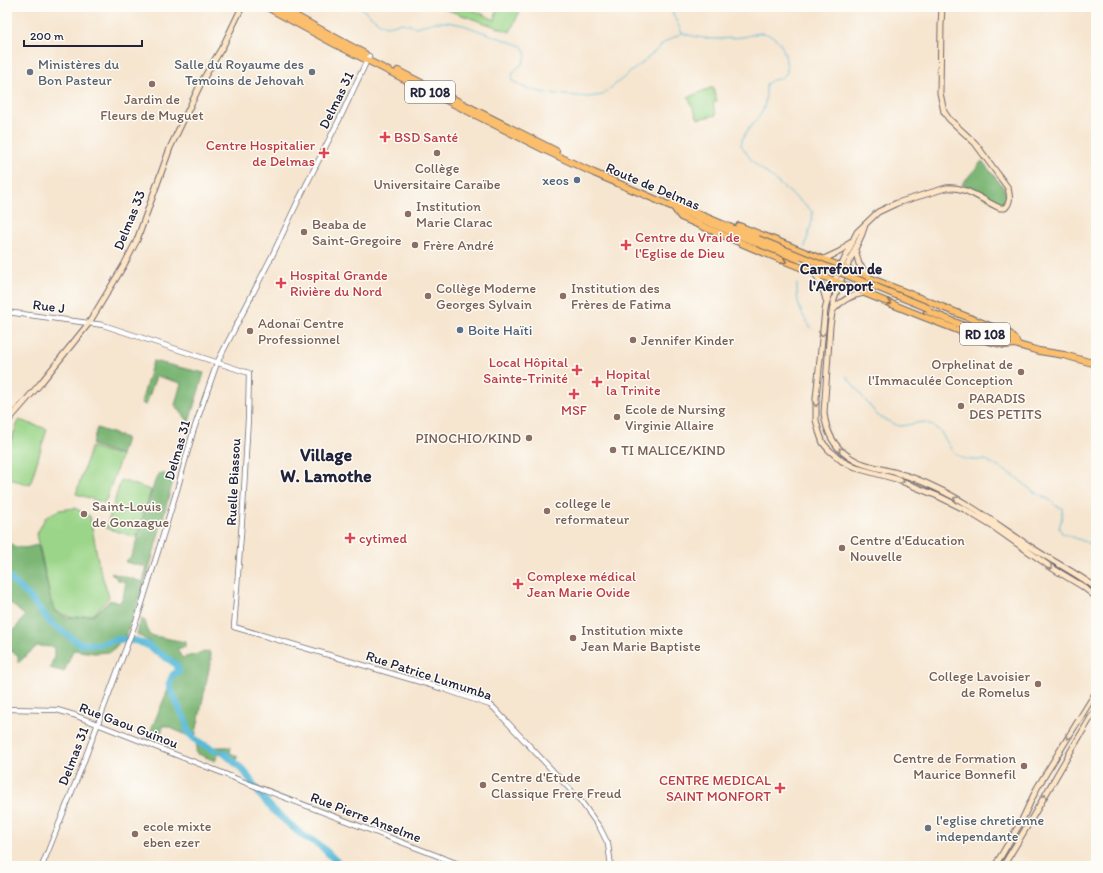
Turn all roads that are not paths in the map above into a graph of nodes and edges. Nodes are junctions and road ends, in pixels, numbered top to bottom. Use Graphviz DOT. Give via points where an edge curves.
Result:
graph roads {
  1 [pos="242,7"];
  2 [pos="267,7"];
  3 [pos="279,7"];
  4 [pos="942,7"];
  5 [pos="368,58"];
  6 [pos="675,207"];
  7 [pos="865,224"];
  8 [pos="854,237"];
  9 [pos="855,250"];
  10 [pos="822,260"];
  11 [pos="844,268"];
  12 [pos="814,272"];
  13 [pos="872,280"];
  14 [pos="836,283"];
  15 [pos="864,293"];
  16 [pos="827,302"];
  17 [pos="833,311"];
  18 [pos="7,312"];
  19 [pos="89,323"];
  20 [pos="1015,342"];
  21 [pos="216,363"];
  22 [pos="1096,364"];
  23 [pos="7,422"];
  24 [pos="1091,584"];
  25 [pos="1096,588"];
  26 [pos="1087,590"];
  27 [pos="1096,598"];
  28 [pos="234,627"];
  29 [pos="1096,692"];
  30 [pos="7,709"];
  31 [pos="1096,710"];
  32 [pos="1077,723"];
  33 [pos="97,724"];
  34 [pos="1084,727"];
  35 [pos="245,782"];
  36 [pos="42,866"];
  37 [pos="464,866"];
  38 [pos="611,866"];
  39 [pos="995,866"];
  40 [pos="1003,866"];
  1 -- 19 [label="main road, Delmas 33" via="170,148 137,240"];
  2 -- 5 [label="main road, Route de Delmas / RD 108" via="335,44"];
  3 -- 5 [label="main road, Route de Delmas / RD 108"];
  4 -- 7 [label="main road" via="940,93 944,112 975,144 1008,188 1009,204 1005,208 1000,208 967,191 955,187 946,188 888,207"];
  5 -- 6 [label="main road, Route de Delmas / RD 108" via="546,151"];
  5 -- 21 [label="street, Delmas 31" via="272,256"];
  6 -- 10 [label="main road" via="686,204"];
  6 -- 12 [label="main road, one-way" via="681,216"];
  6 -- 20 [label="main road, Route de Delmas / RD 108, bridge"];
  7 -- 8 [label="main road"];
  7 -- 9 [label="main road"];
  8 -- 10 [label="main road" via="841,251"];
  8 -- 11 [label="main road"];
  9 -- 11 [label="main road"];
  9 -- 13 [label="main road" via="859,264"];
  10 -- 11 [label="main road"];
  11 -- 13 [label="main road"];
  11 -- 14 [label="main road"];
  12 -- 14 [label="main road"];
  12 -- 16 [label="main road"];
  13 -- 20 [label="main road" via="1010,334"];
  14 -- 15 [label="main road"];
  14 -- 16 [label="main road"];
  14 -- 17 [label="main road"];
  15 -- 17 [label="main road" via="850,297"];
  15 -- 20 [label="main road, one-way" via="982,339 1004,345"];
  16 -- 26 [label="main road, one-way" via="822,332 816,420 823,443 828,449 842,461 856,468 920,488 964,510"];
  24 -- 17 [label="main road, one-way" via="994,521 941,491 898,473 853,460 840,450 832,440 824,413"];
  18 -- 19 [label="street, Rue J"];
  19 -- 21 [label="street, Rue J" via="103,325"];
  19 -- 23 [label="main road, Delmas 33"];
  20 -- 22 [label="main road, Route de Delmas / RD 108"];
  21 -- 28 [label="street, Ruelle Biassou" via="247,372 250,376"];
  21 -- 33 [label="street, Delmas 31" via="132,633"];
  24 -- 25 [label="main road"];
  24 -- 26 [label="main road"];
  26 -- 27 [label="main road"];
  28 -- 38 [label="street, Rue Patrice Lumumba" via="490,705 580,800 608,844"];
  29 -- 32 [label="main road"];
  30 -- 33 [label="street, Rue Gaou Guinou" via="57,710"];
  31 -- 34 [label="main road"];
  32 -- 34 [label="main road"];
  32 -- 39 [label="main road, one-way" via="1037,788 1022,822"];
  33 -- 35 [label="street, Rue Gaou Guinou"];
  33 -- 36 [label="street, Delmas 31"];
  40 -- 34 [label="main road, one-way"];
  35 -- 37 [label="street, Rue Pierre Anselme"];
}
